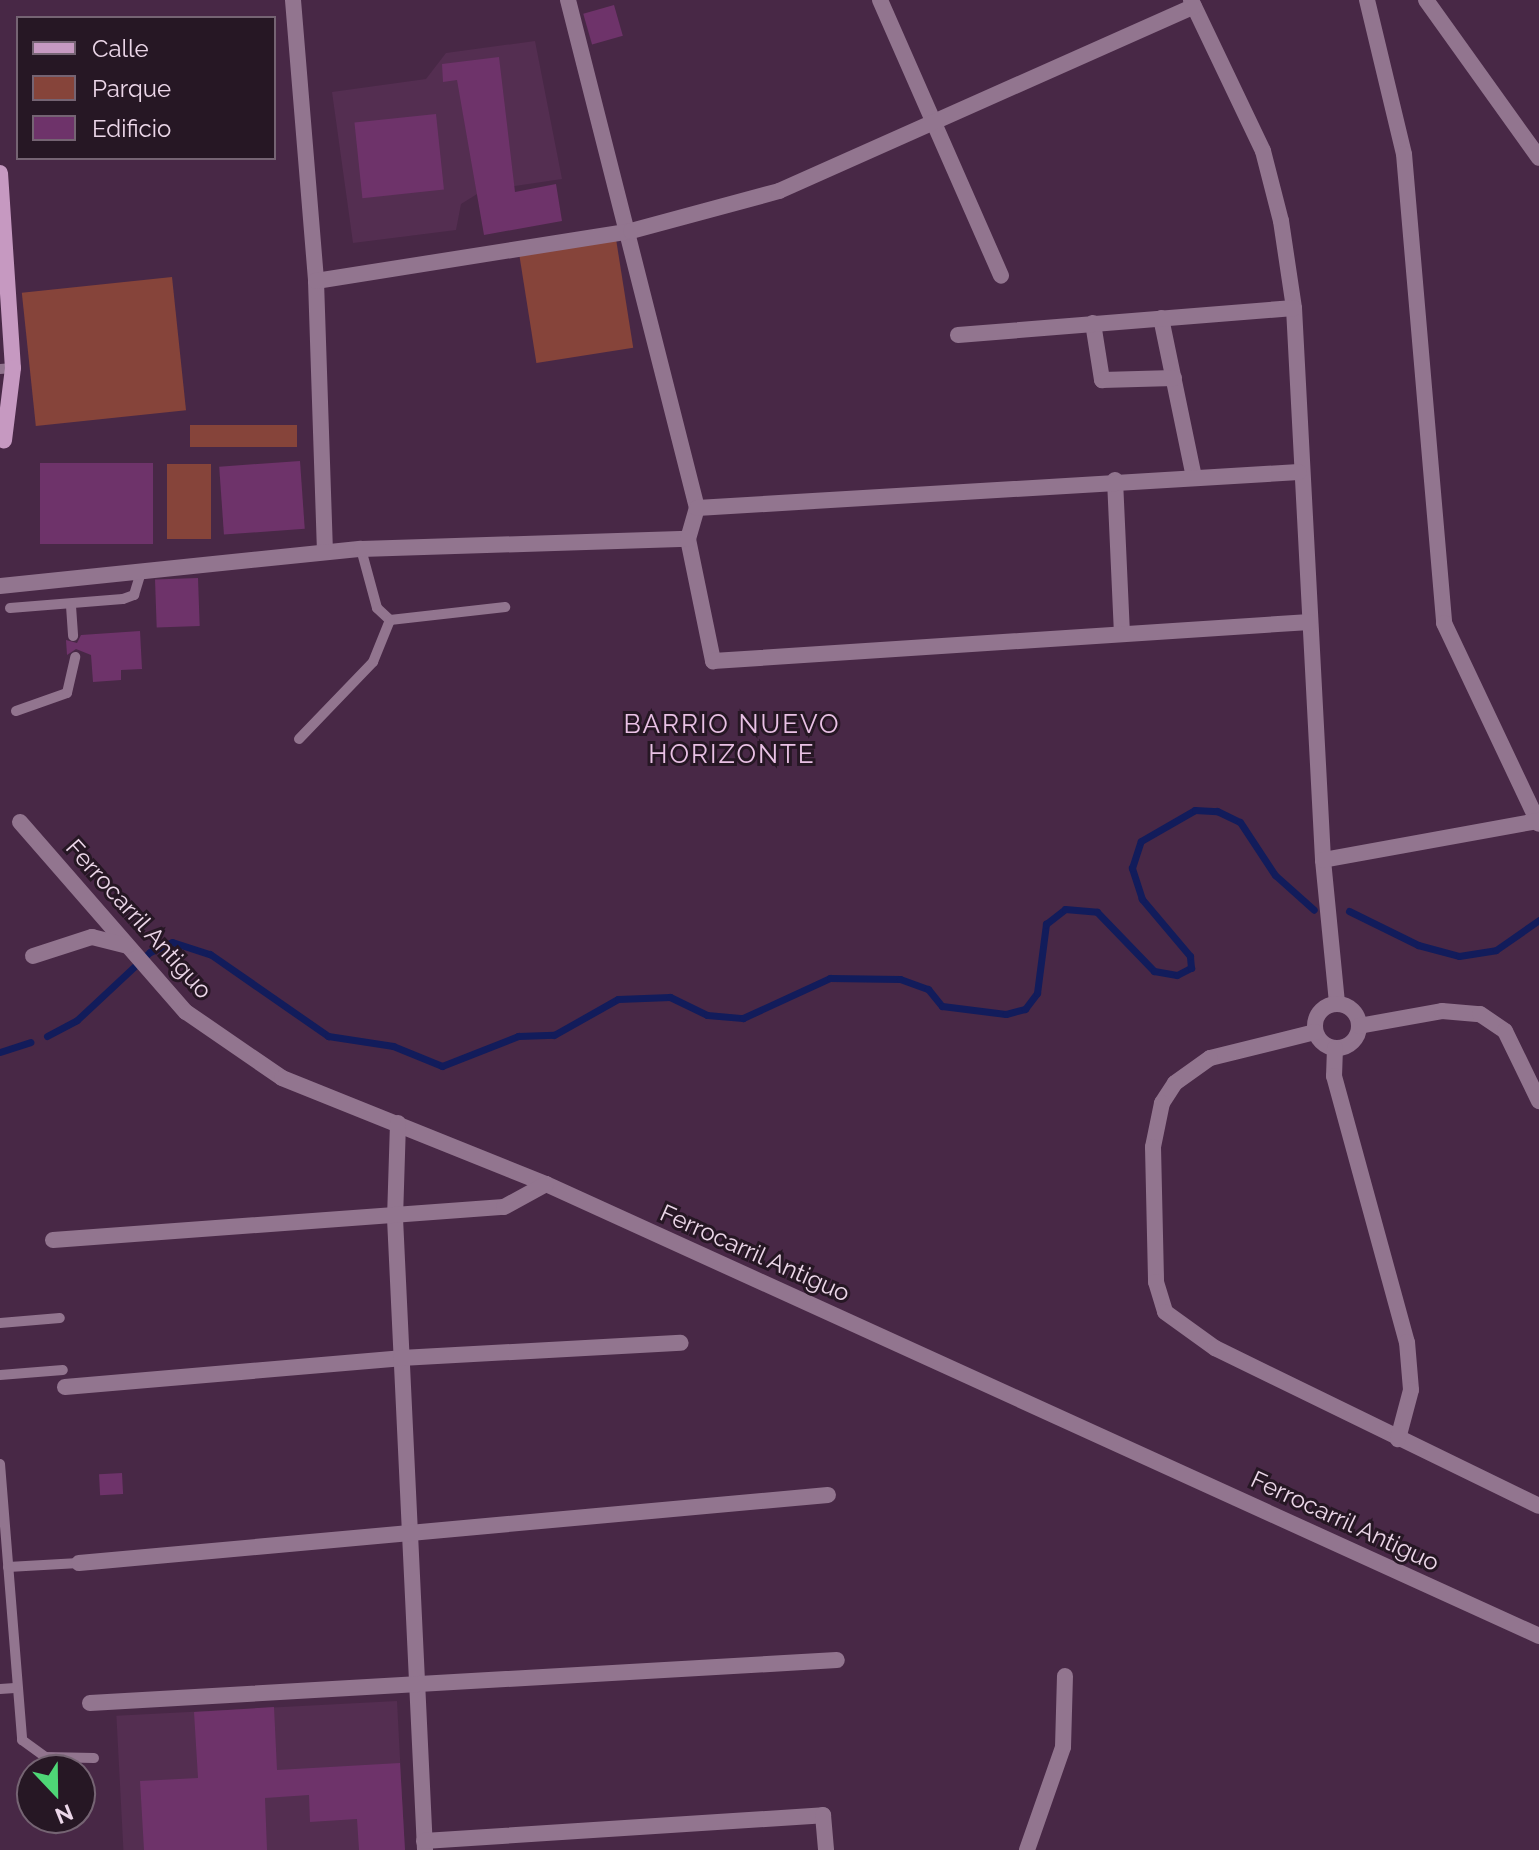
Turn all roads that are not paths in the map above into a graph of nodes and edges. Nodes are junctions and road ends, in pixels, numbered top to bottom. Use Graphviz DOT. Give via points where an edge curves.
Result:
graph roads {
  1 [pos="293,0"];
  2 [pos="568,0"];
  3 [pos="880,0"];
  4 [pos="1367,0"];
  5 [pos="1426,0"];
  6 [pos="1192,3"];
  7 [pos="937,125"];
  8 [pos="1539,158"];
  9 [pos="0,173"];
  10 [pos="631,231"];
  11 [pos="3,253"];
  12 [pos="1001,276"];
  13 [pos="316,281"];
  14 [pos="1294,308"];
  15 [pos="1161,318"];
  16 [pos="1093,323"];
  17 [pos="6,333"];
  18 [pos="958,335"];
  19 [pos="6,368"];
  20 [pos="1174,378"];
  21 [pos="0,432"];
  22 [pos="1299,472"];
  23 [pos="1194,477"];
  24 [pos="1115,480"];
  25 [pos="697,508"];
  26 [pos="688,539"];
  27 [pos="361,549"];
  28 [pos="325,552"];
  29 [pos="141,572"];
  30 [pos="0,586"];
  31 [pos="71,606"];
  32 [pos="505,607"];
  33 [pos="10,608"];
  34 [pos="390,620"];
  35 [pos="1310,622"];
  36 [pos="1122,634"];
  37 [pos="73,636"];
  38 [pos="75,657"];
  39 [pos="16,711"];
  40 [pos="299,739"];
  41 [pos="20,822"];
  42 [pos="1538,823"];
  43 [pos="1323,860"];
  44 [pos="127,946"];
  45 [pos="33,956"];
  46 [pos="1337,1003"];
  47 [pos="1359,1026"];
  48 [pos="1315,1032"];
  49 [pos="1335,1048"];
  50 [pos="1539,1101"];
  51 [pos="398,1123"];
  52 [pos="546,1184"];
  53 [pos="395,1218"];
  54 [pos="53,1240"];
  55 [pos="60,1318"];
  56 [pos="0,1323"];
  57 [pos="681,1343"];
  58 [pos="401,1358"];
  59 [pos="0,1375"];
  60 [pos="64,1379"];
  61 [pos="1398,1439"];
  62 [pos="0,1464"];
  63 [pos="828,1495"];
  64 [pos="1539,1506"];
  65 [pos="408,1537"];
  66 [pos="79,1563"];
  67 [pos="8,1567"];
  68 [pos="1539,1636"];
  69 [pos="837,1660"];
  70 [pos="1065,1676"];
  71 [pos="414,1681"];
  72 [pos="15,1688"];
  73 [pos="0,1689"];
  74 [pos="90,1703"];
  75 [pos="41,1754"];
  76 [pos="424,1845"];
  77 [pos="826,1850"];
  78 [pos="1027,1850"];
  1 -- 13 [label="street"];
  2 -- 10 [label="street"];
  3 -- 7 [label="street"];
  4 -- 42 [label="street" via="1404,154 1444,623"];
  5 -- 8 [label="street"];
  6 -- 7 [label="street"];
  6 -- 14 [label="street" via="1263,151"];
  7 -- 10 [label="street" via="779,191"];
  7 -- 12 [label="street"];
  9 -- 11 [label="street"];
  10 -- 13 [label="street"];
  10 -- 25 [label="street"];
  11 -- 17 [label="street"];
  13 -- 28 [label="street"];
  14 -- 15 [label="street"];
  14 -- 22 [label="street"];
  15 -- 16 [label="street"];
  15 -- 20 [label="street"];
  16 -- 18 [label="street"];
  16 -- 20 [label="street" via="1102,380"];
  17 -- 19 [label="street"];
  19 -- 21 [label="street" via="4,440"];
  20 -- 23 [label="street"];
  22 -- 23 [label="street"];
  22 -- 35 [label="street"];
  23 -- 24 [label="street"];
  24 -- 25 [label="street"];
  24 -- 36 [label="street"];
  25 -- 26 [label="street"];
  26 -- 27 [label="street"];
  26 -- 36 [label="street" via="713,661"];
  27 -- 28 [label="street"];
  27 -- 34 [label="lane" via="377,608"];
  28 -- 29 [label="street"];
  29 -- 30 [label="street"];
  29 -- 31 [label="lane" via="134,595"];
  31 -- 33 [label="lane"];
  31 -- 37 [label="lane"];
  32 -- 34 [label="lane"];
  34 -- 40 [label="lane" via="373,662"];
  35 -- 36 [label="street"];
  35 -- 43 [label="street"];
  38 -- 39 [label="lane" via="67,693"];
  41 -- 44 [label="street, Ferrocarril Antiguo"];
  42 -- 43 [label="street"];
  43 -- 46 [label="street"];
  44 -- 45 [label="street" via="92,937"];
  44 -- 51 [label="street, Ferrocarril Antiguo" via="186,1012 282,1078"];
  46 -- 47 [label="street" via="1356,1014"];
  46 -- 48 [label="street" via="1315,1018"];
  47 -- 49 [label="street" via="1347,1045"];
  47 -- 50 [label="street" via="1442,1011 1480,1014 1505,1031"];
  48 -- 49 [label="street"];
  48 -- 61 [label="street" via="1210,1058 1175,1083 1162,1103 1153,1147 1156,1282 1165,1312 1179,1328"];
  49 -- 61 [label="street" via="1334,1076 1407,1342 1411,1390"];
  51 -- 52 [label="street, Ferrocarril Antiguo"];
  51 -- 53 [label="street"];
  52 -- 53 [label="street" via="504,1207"];
  52 -- 68 [label="street, Ferrocarril Antiguo"];
  53 -- 54 [label="street"];
  53 -- 58 [label="street"];
  55 -- 56 [label="lane"];
  57 -- 58 [label="street"];
  58 -- 60 [label="street"];
  58 -- 65 [label="street"];
  59 -- 60 [label="lane"];
  61 -- 64 [label="street"];
  62 -- 67 [label="lane"];
  63 -- 65 [label="street"];
  65 -- 66 [label="street"];
  65 -- 71 [label="street"];
  66 -- 67 [label="lane"];
  67 -- 72 [label="lane"];
  69 -- 71 [label="street"];
  70 -- 78 [label="street" via="1063,1747"];
  71 -- 74 [label="street"];
  71 -- 76 [label="street"];
  72 -- 73 [label="lane"];
  72 -- 75 [label="lane" via="22,1740"];
  76 -- 77 [label="street" via="823,1815"];
}
